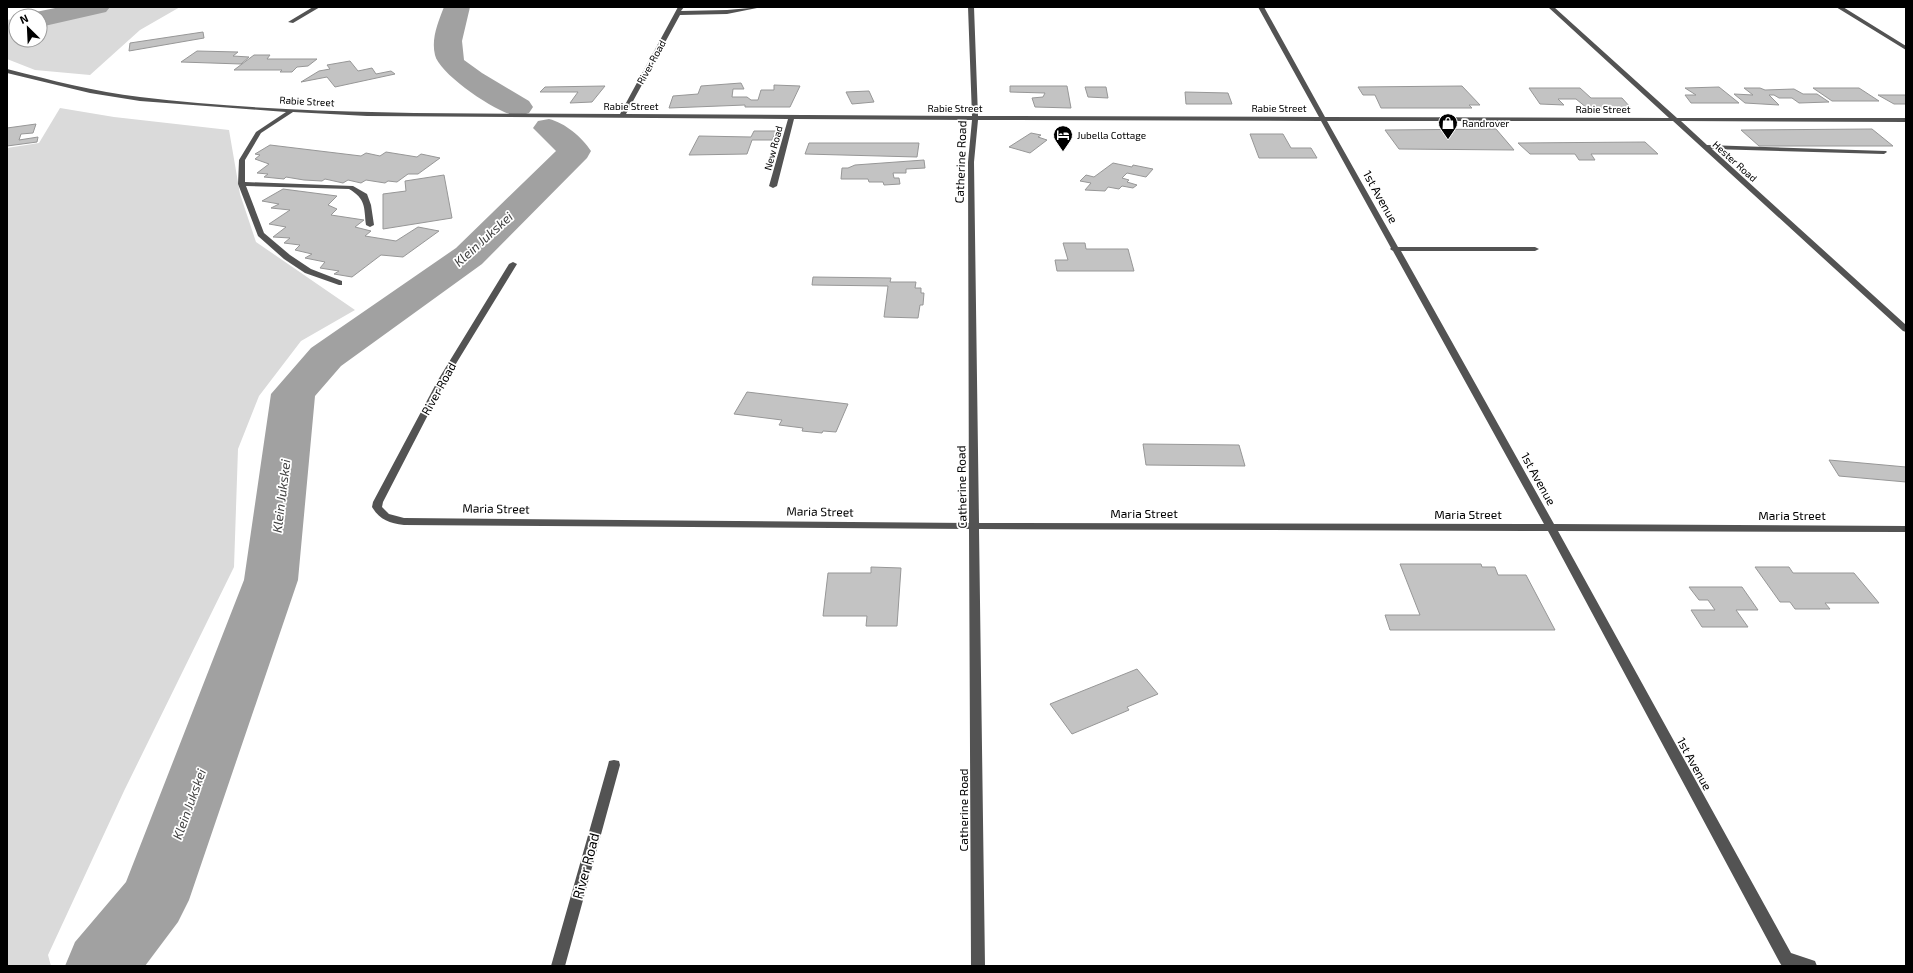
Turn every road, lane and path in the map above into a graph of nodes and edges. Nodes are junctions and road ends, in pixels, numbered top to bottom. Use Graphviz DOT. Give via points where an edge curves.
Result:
graph roads {
  1 [pos="317,7"];
  2 [pos="681,7"];
  3 [pos="759,7"];
  4 [pos="971,7"];
  5 [pos="1261,7"];
  6 [pos="1551,7"];
  7 [pos="1839,7"];
  8 [pos="678,13"];
  9 [pos="291,22"];
  10 [pos="1906,48"];
  11 [pos="9,73"];
  12 [pos="291,111"];
  13 [pos="622,116"];
  14 [pos="792,116"];
  15 [pos="975,118"];
  16 [pos="1322,118"];
  17 [pos="1674,119"];
  18 [pos="1906,120"];
  19 [pos="1705,148"];
  20 [pos="1884,152"];
  21 [pos="242,184"];
  22 [pos="773,186"];
  23 [pos="370,225"];
  24 [pos="1394,249"];
  25 [pos="1535,249"];
  26 [pos="513,264"];
  27 [pos="339,283"];
  28 [pos="1906,329"];
  29 [pos="383,516"];
  30 [pos="976,526"];
  31 [pos="1551,528"];
  32 [pos="1906,529"];
  33 [pos="614,766"];
  34 [pos="1787,962"];
  35 [pos="558,966"];
  36 [pos="978,966"];
  37 [pos="1810,966"];
  1 -- 9 [label="street"];
  2 -- 8 [label="street, River Road"];
  3 -- 8 [label="street" via="727,12"];
  4 -- 15 [label="street, Catherine Road"];
  5 -- 16 [label="street, 1st Avenue"];
  6 -- 17 [label="street, Hester Road"];
  7 -- 10 [label="street"];
  8 -- 13 [label="street, River Road"];
  11 -- 12 [label="street, Rabie Street" via="90,91 140,98"];
  12 -- 13 [label="street, Rabie Street"];
  12 -- 21 [label="street" via="259,132 242,160"];
  13 -- 14 [label="street, Rabie Street"];
  14 -- 15 [label="street, Rabie Street"];
  14 -- 22 [label="street, New Road"];
  15 -- 16 [label="street, Rabie Street"];
  15 -- 30 [label="street, Catherine Road" via="971,162"];
  16 -- 17 [label="street, Rabie Street"];
  16 -- 24 [label="street, 1st Avenue"];
  17 -- 18 [label="street, Rabie Street"];
  17 -- 19 [label="street, Hester Road"];
  19 -- 20 [label="street"];
  19 -- 28 [label="street, Hester Road"];
  21 -- 23 [label="street" via="351,187 363,194"];
  21 -- 27 [label="street" via="261,234 308,271"];
  24 -- 25 [label="street"];
  24 -- 31 [label="street, 1st Avenue"];
  26 -- 29 [label="street, River Road" via="442,380 378,502 376,507"];
  29 -- 30 [label="street, Maria Street" via="392,520 424,521"];
  30 -- 31 [label="street, Maria Street"];
  30 -- 36 [label="street, Catherine Road"];
  31 -- 32 [label="street, Maria Street"];
  31 -- 34 [label="street, 1st Avenue"];
  33 -- 35 [label="street, River Road"];
  34 -- 37 [label="street"];
}
